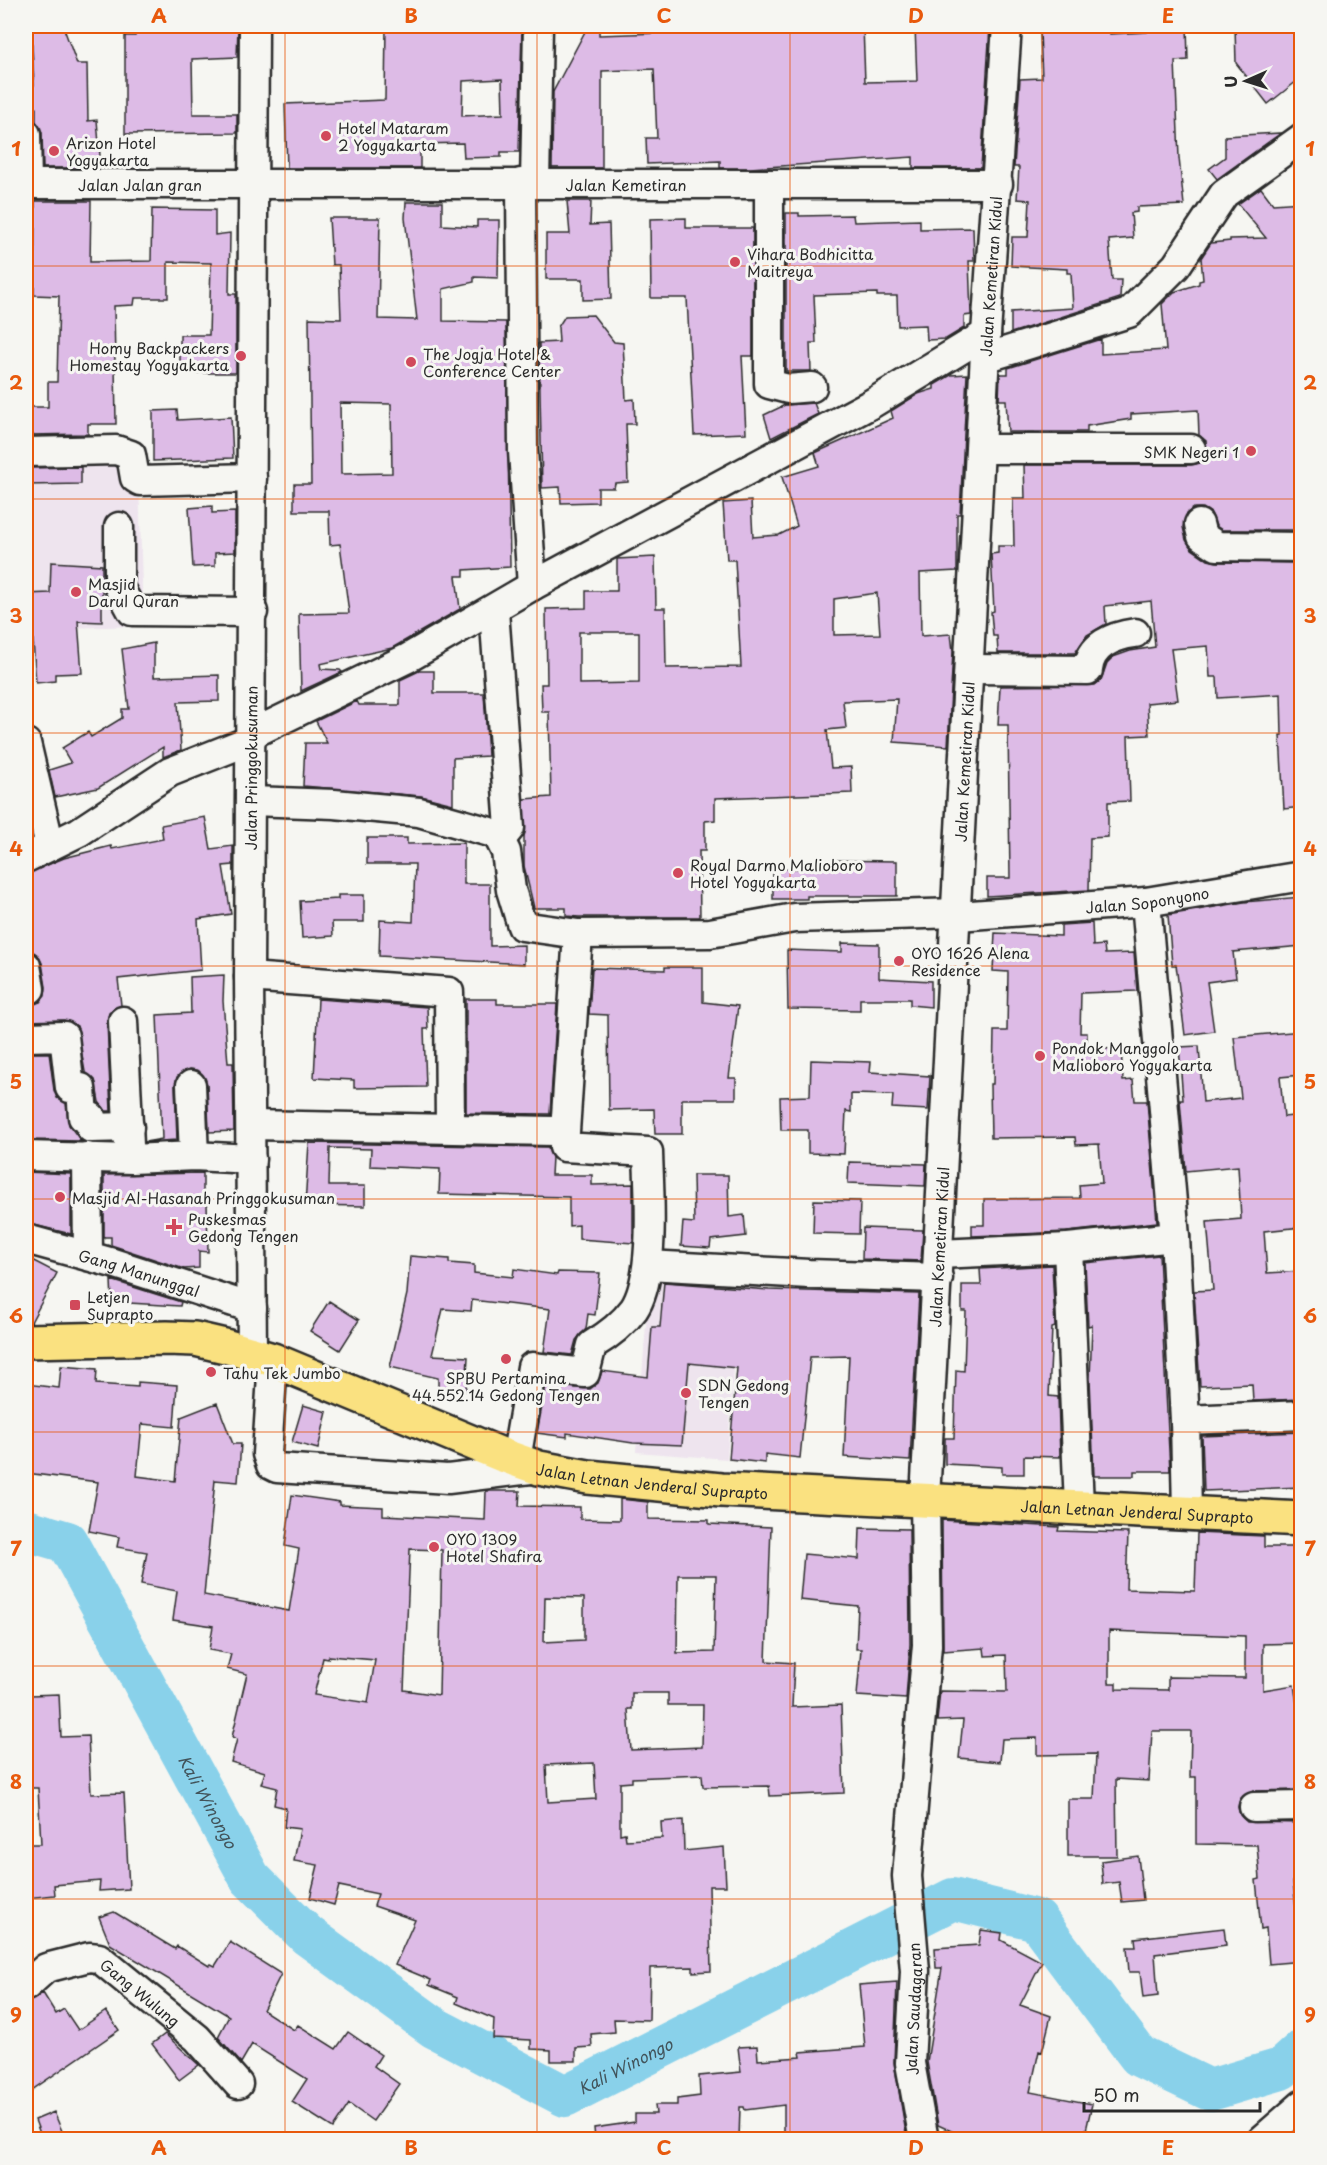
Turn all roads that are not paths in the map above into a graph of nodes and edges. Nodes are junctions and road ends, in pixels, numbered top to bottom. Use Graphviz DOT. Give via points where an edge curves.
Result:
graph roads {
  1 [pos="254,26"];
  2 [pos="538,26"];
  3 [pos="1006,26"];
  4 [pos="26,134"];
  5 [pos="1302,138"];
  6 [pos="255,183"];
  7 [pos="527,183"];
  8 [pos="26,184"];
  9 [pos="769,184"];
  10 [pos="998,184"];
  11 [pos="986,346"];
  12 [pos="812,387"];
  13 [pos="981,449"];
  14 [pos="1191,449"];
  15 [pos="26,452"];
  16 [pos="252,478"];
  17 [pos="1199,524"];
  18 [pos="119,527"];
  19 [pos="1302,547"];
  20 [pos="532,586"];
  21 [pos="494,611"];
  22 [pos="253,612"];
  23 [pos="1135,633"];
  24 [pos="970,669"];
  25 [pos="251,737"];
  26 [pos="26,743"];
  27 [pos="251,801"];
  28 [pos="497,834"];
  29 [pos="38,852"];
  30 [pos="1302,876"];
  31 [pos="1146,902"];
  32 [pos="958,914"];
  33 [pos="578,934"];
  34 [pos="26,966"];
  35 [pos="249,977"];
  36 [pos="26,989"];
  37 [pos="123,1021"];
  38 [pos="26,1037"];
  39 [pos="190,1084"];
  40 [pos="251,1125"];
  41 [pos="129,1127"];
  42 [pos="450,1128"];
  43 [pos="554,1131"];
  44 [pos="26,1156"];
  45 [pos="194,1156"];
  46 [pos="87,1157"];
  47 [pos="129,1159"];
  48 [pos="251,1159"];
  49 [pos="1174,1237"];
  50 [pos="26,1239"];
  51 [pos="1068,1248"];
  52 [pos="88,1256"];
  53 [pos="648,1265"];
  54 [pos="939,1266"];
  55 [pos="252,1308"];
  56 [pos="26,1341"];
  57 [pos="263,1356"];
  58 [pos="1302,1415"];
  59 [pos="1185,1420"];
  60 [pos="528,1464"];
  61 [pos="925,1499"];
  62 [pos="1079,1506"];
  63 [pos="1187,1512"];
  64 [pos="1302,1519"];
  65 [pos="1302,1806"];
  66 [pos="1254,1807"];
  67 [pos="907,1876"];
  68 [pos="32,1970"];
  69 [pos="238,2084"];
  70 [pos="1302,2104"];
  71 [pos="929,2136"];
  72 [pos="1262,2139"];
  1 -- 6 [label="street, Jalan Pringgokusuman"];
  2 -- 7 [label="street"];
  3 -- 10 [label="street, Jalan Kemetiran Kidul"];
  4 -- 8 [label="street"];
  5 -- 11 [label="street" via="1224,194 1176,266 1129,313"];
  6 -- 7 [label="street, Jalan Kemetiran"];
  6 -- 8 [label="street, Jalan Jalan gran"];
  6 -- 16 [label="street, Jalan Pringgokusuman"];
  7 -- 9 [label="street, Jalan Kemetiran"];
  7 -- 20 [label="street" via="523,450"];
  9 -- 10 [label="street, Jalan Kemetiran"];
  9 -- 12 [label="street" via="769,384 788,389"];
  10 -- 11 [label="street, Jalan Kemetiran Kidul"];
  11 -- 13 [label="street, Jalan Kemetiran Kidul"];
  11 -- 20 [label="street"];
  13 -- 14 [label="street"];
  13 -- 24 [label="street, Jalan Kemetiran Kidul"];
  15 -- 16 [label="street" via="116,450 131,455 135,478 140,482"];
  16 -- 22 [label="street, Jalan Pringgokusuman"];
  17 -- 19 [label="street" via="1202,536 1217,546"];
  18 -- 22 [label="street" via="119,587 132,611"];
  20 -- 21 [label="street"];
  21 -- 25 [label="street"];
  21 -- 28 [label="street" via="510,828"];
  22 -- 25 [label="street, Jalan Pringgokusuman"];
  23 -- 24 [label="street" via="1116,635 1104,642 1089,658 1088,670"];
  24 -- 32 [label="street, Jalan Kemetiran Kidul"];
  25 -- 27 [label="street, Jalan Pringgokusuman"];
  25 -- 29 [label="street" via="170,772 79,832"];
  26 -- 29 [label="street"];
  27 -- 28 [label="street" via="419,812"];
  27 -- 35 [label="street, Jalan Pringgokusuman"];
  28 -- 33 [label="street, Jalan Soponyono" via="506,852 511,890 522,926"];
  30 -- 31 [label="street, Jalan Soponyono"];
  31 -- 32 [label="street, Jalan Soponyono" via="992,915"];
  31 -- 49 [label="street"];
  32 -- 33 [label="street, Jalan Soponyono" via="794,918 710,933"];
  32 -- 54 [label="street, Jalan Kemetiran Kidul"];
  33 -- 53 [label="street" via="564,1147 648,1152"];
  34 -- 36 [label="street" via="30,989"];
  35 -- 40 [label="street, Jalan Pringgokusuman"];
  35 -- 42 [label="street" via="449,992"];
  37 -- 41 [label="street"];
  38 -- 41 [label="street" via="64,1036 70,1088 81,1088 83,1117 91,1116 91,1128"];
  39 -- 45 [label="street"];
  40 -- 42 [label="street"];
  40 -- 48 [label="street, Jalan Pringgokusuman"];
  41 -- 47 [label="street"];
  42 -- 43 [label="street"];
  44 -- 46 [label="street"];
  45 -- 47 [label="street"];
  45 -- 48 [label="street"];
  46 -- 47 [label="street"];
  46 -- 52 [label="street"];
  48 -- 55 [label="street, Jalan Pringgokusuman"];
  49 -- 51 [label="street"];
  49 -- 59 [label="street"];
  50 -- 52 [label="street, Gang Manunggal"];
  51 -- 54 [label="street"];
  51 -- 62 [label="street"];
  52 -- 55 [label="street, Gang Manunggal"];
  53 -- 54 [label="street"];
  53 -- 60 [label="street" via="635,1308 612,1334 592,1345 585,1373 532,1367"];
  54 -- 61 [label="street, Jalan Kemetiran Kidul"];
  55 -- 57 [label="street, Jalan Pringgokusuman"];
  56 -- 57 [label="main road, Jalan Letnan Jenderal Suprapto" via="195,1339"];
  57 -- 60 [label="main road, Jalan Letnan Jenderal Suprapto"];
  57 -- 60 [label="street, Jalan Pringgokusuman" via="267,1454 271,1465 277,1468 448,1479"];
  58 -- 59 [label="street"];
  59 -- 63 [label="street"];
  60 -- 61 [label="main road, Jalan Letnan Jenderal Suprapto" via="588,1477 721,1490"];
  61 -- 62 [label="main road, Jalan Letnan Jenderal Suprapto"];
  61 -- 67 [label="street, Jalan Kemetiran Kidul" via="927,1646"];
  62 -- 63 [label="main road, Jalan Letnan Jenderal Suprapto"];
  63 -- 64 [label="main road, Jalan Letnan Jenderal Suprapto"];
  65 -- 66 [label="street"];
  67 -- 71 [label="street, Jalan Saudagaran" via="913,1950 910,2063 913,2088"];
  68 -- 69 [label="street, Gang Wulung" via="88,1957 107,1962 197,2038"];
  70 -- 72 [label="street"];
}
